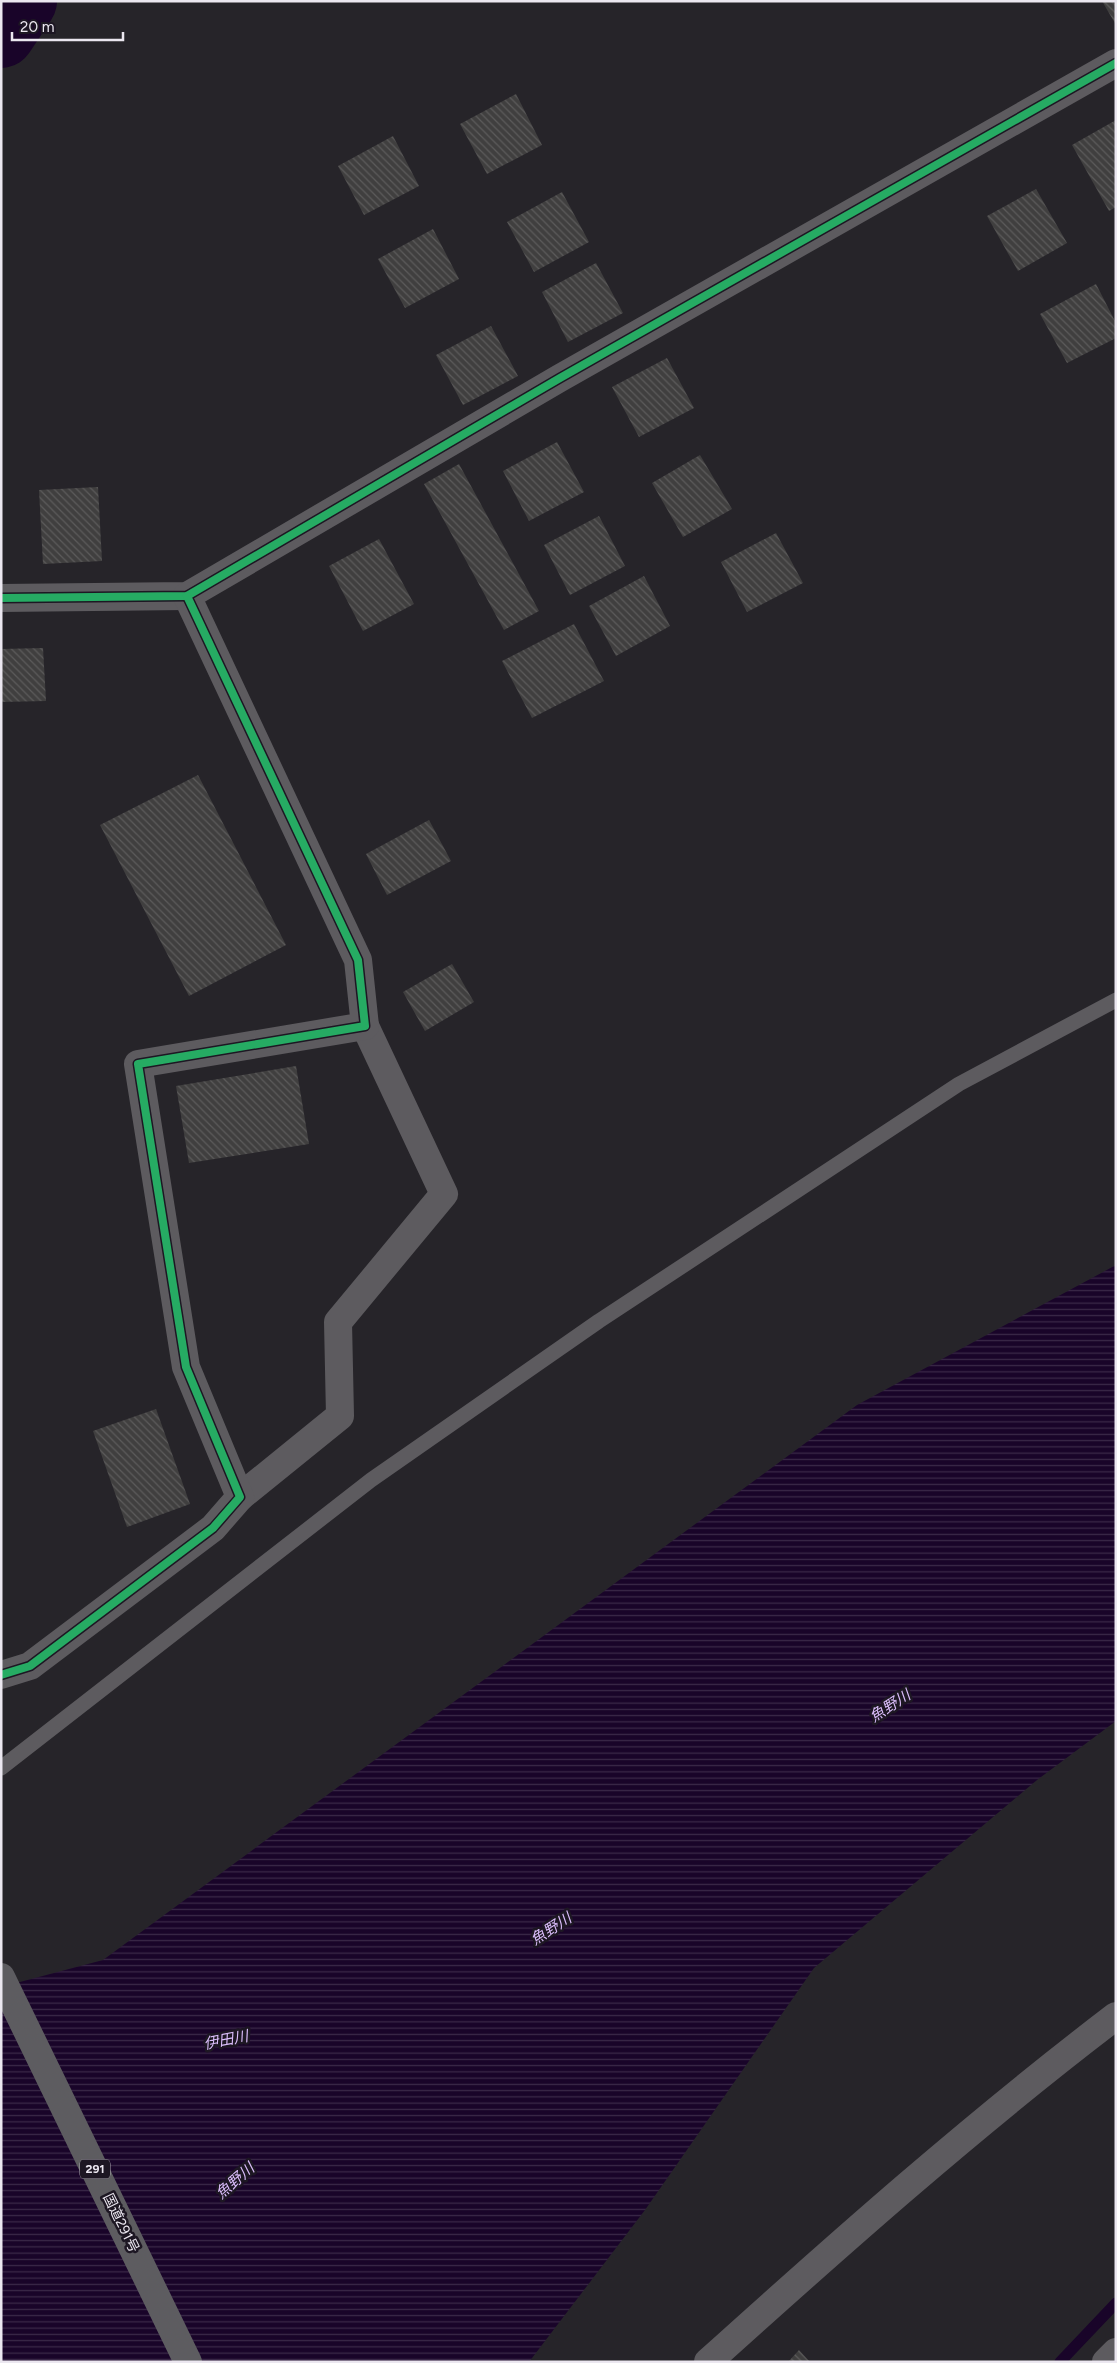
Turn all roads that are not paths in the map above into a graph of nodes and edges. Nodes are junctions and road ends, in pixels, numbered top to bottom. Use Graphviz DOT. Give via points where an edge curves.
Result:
graph roads {
  1 [pos="1116,63"];
  2 [pos="187,596"];
  3 [pos="1,598"];
  4 [pos="1116,1000"];
  5 [pos="365,1026"];
  6 [pos="240,1497"];
  7 [pos="1,1675"];
  8 [pos="1,1768"];
  9 [pos="1,1976"];
  10 [pos="1116,2016"];
  11 [pos="1116,2352"];
  12 [pos="188,2362"];
  13 [pos="708,2362"];
  14 [pos="1106,2362"];
  1 -- 2 [label="street" via="560,378"];
  2 -- 3 [label="street"];
  2 -- 5 [label="street" via="358,960"];
  4 -- 8 [label="lane" via="959,1084 599,1321 371,1480"];
  5 -- 6 [label="street" via="444,1194 338,1322 340,1416"];
  5 -- 6 [label="street" via="138,1064 186,1367"];
  6 -- 7 [label="street" via="213,1528 30,1666"];
  9 -- 12 [label="highway, 国道291号 / 291"];
  10 -- 13 [label="street" via="1028,2083"];
  11 -- 14 [label="street"];
}
